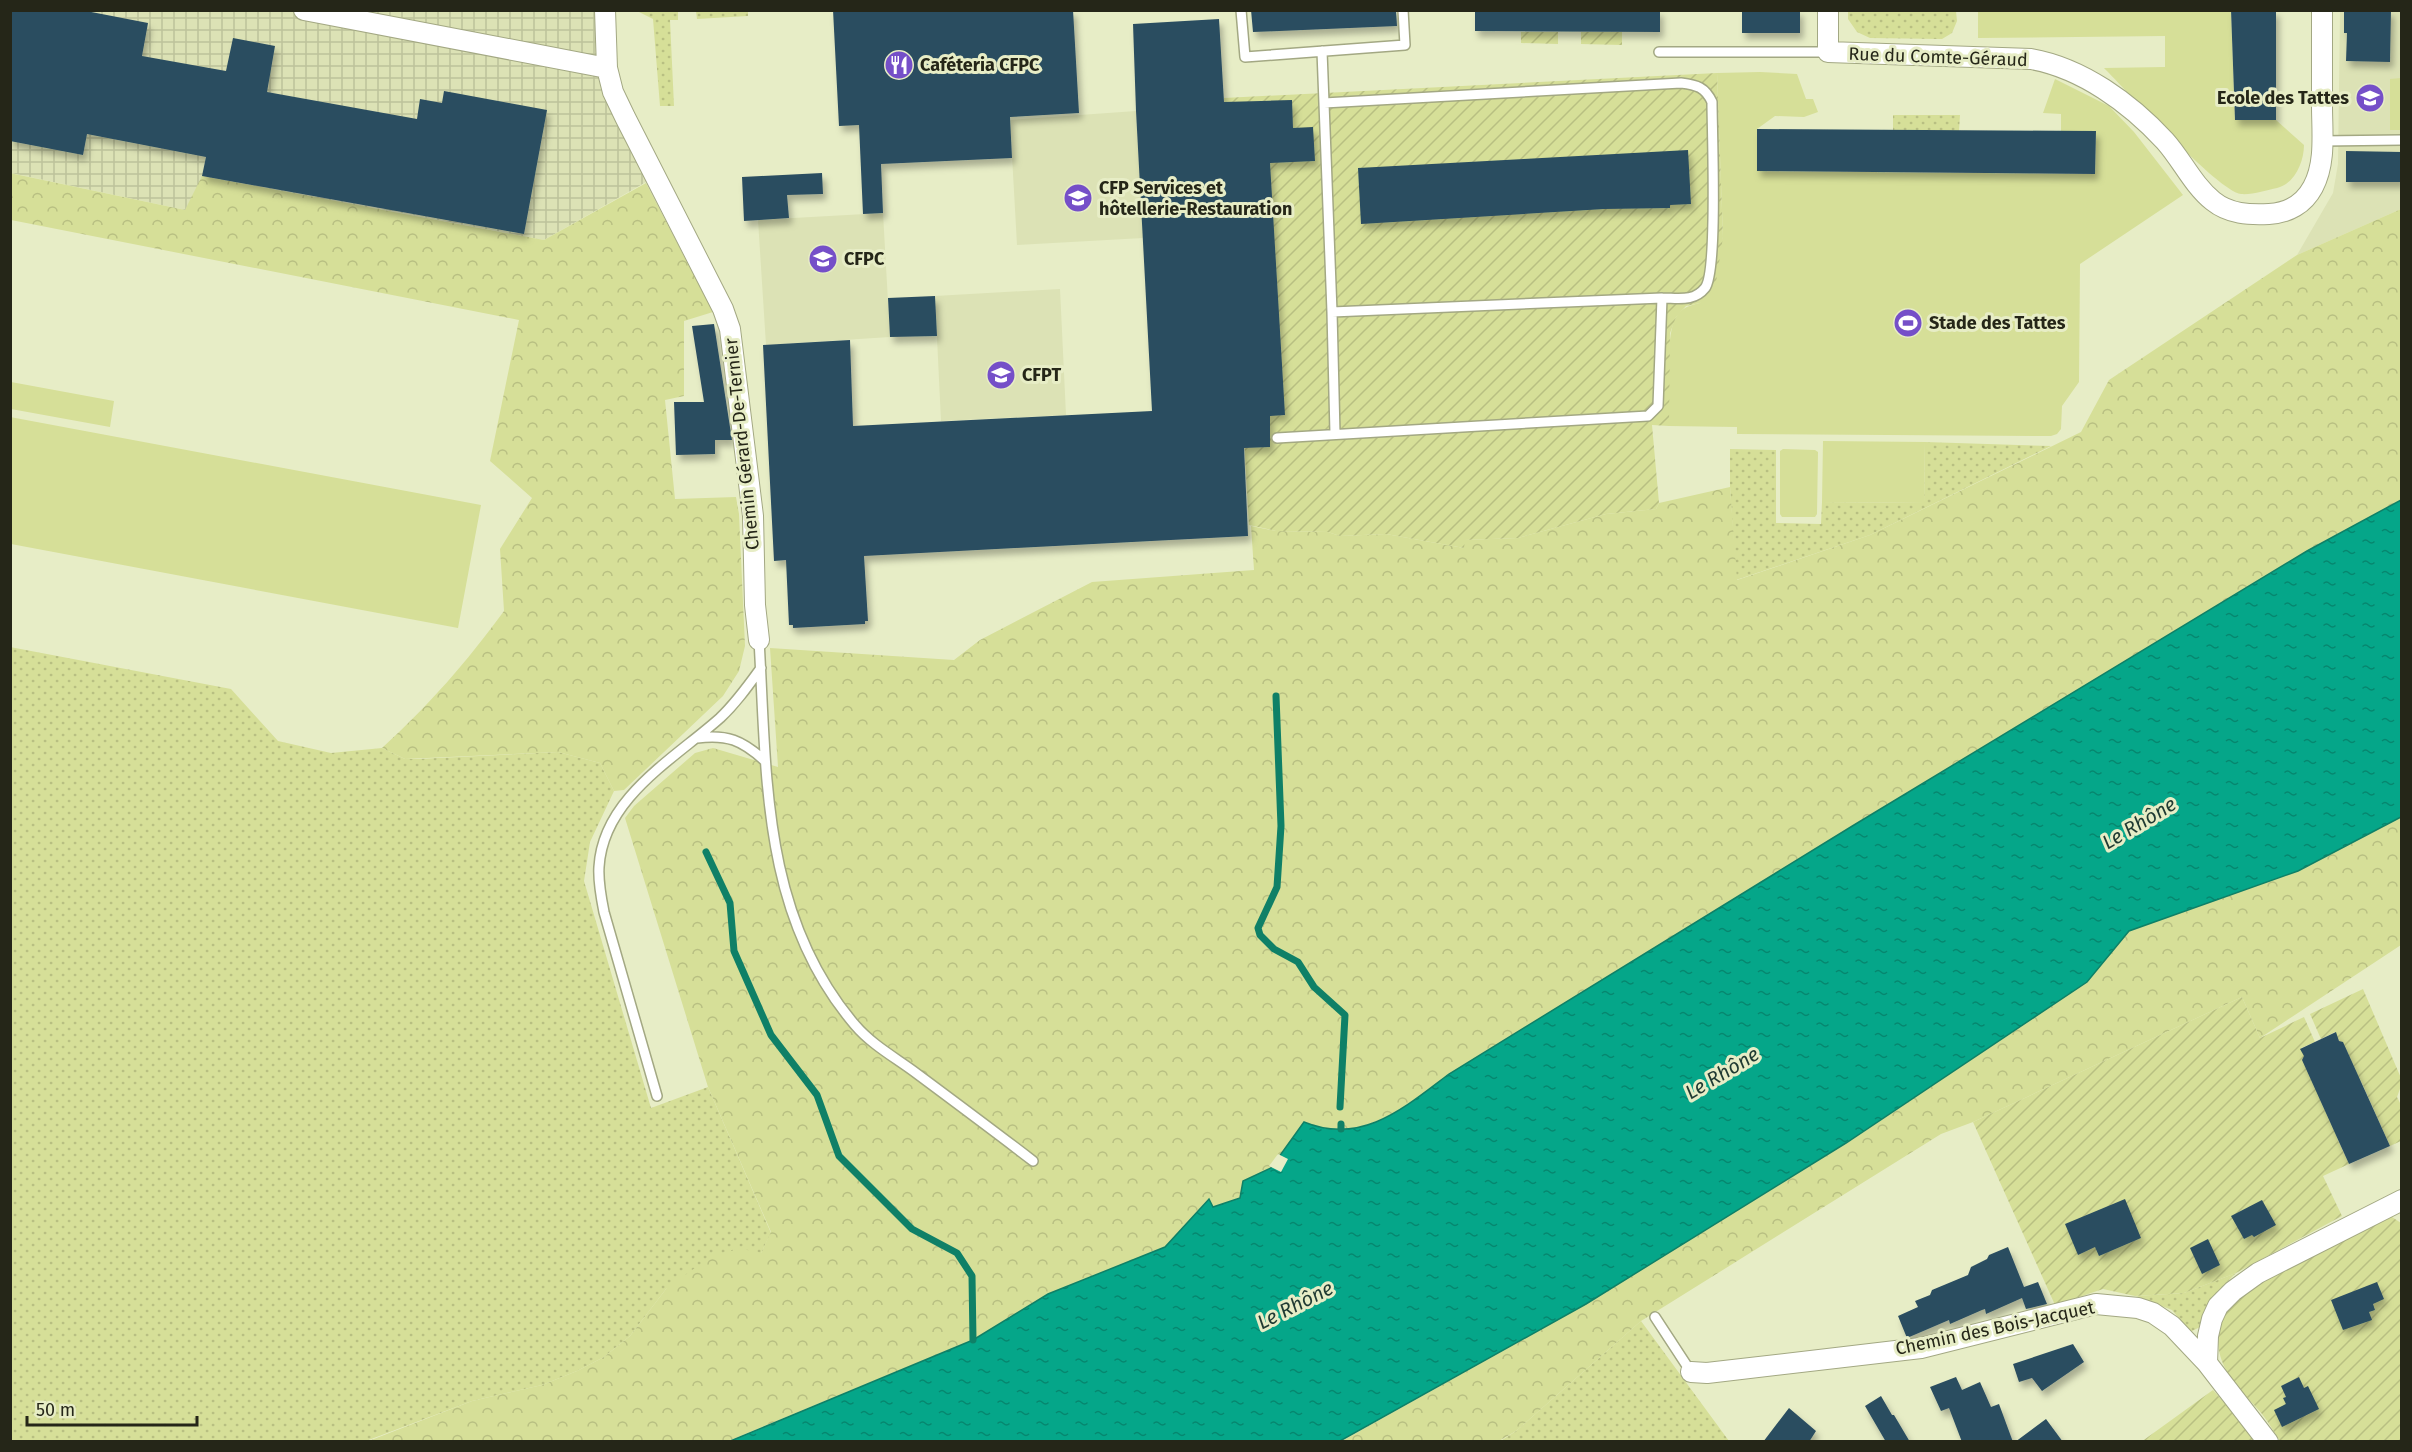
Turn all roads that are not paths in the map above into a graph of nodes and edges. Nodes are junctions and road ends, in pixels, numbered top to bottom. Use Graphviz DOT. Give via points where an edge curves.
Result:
graph roads {
  1 [pos="304,10"];
  2 [pos="605,10"];
  3 [pos="1241,10"];
  4 [pos="1403,10"];
  5 [pos="1828,10"];
  6 [pos="2322,10"];
  7 [pos="1322,51"];
  8 [pos="1659,52"];
  9 [pos="1828,52"];
  10 [pos="607,68"];
  11 [pos="1324,103"];
  12 [pos="2402,140"];
  13 [pos="2322,141"];
  14 [pos="1662,298"];
  15 [pos="1332,312"];
  16 [pos="1335,434"];
  17 [pos="1277,438"];
  18 [pos="759,640"];
  19 [pos="761,668"];
  20 [pos="695,738"];
  21 [pos="765,761"];
  22 [pos="657,1096"];
  23 [pos="1033,1161"];
  24 [pos="2402,1200"];
  25 [pos="1655,1317"];
  26 [pos="2207,1362"];
  27 [pos="1691,1372"];
  28 [pos="2268,1442"];
  1 -- 10 [label="street"];
  2 -- 10 [label="street, Chemin Gérard-De-Ternier"];
  3 -- 7 [label="lane" via="1245,57"];
  4 -- 7 [label="lane" via="1405,45"];
  5 -- 9 [label="street, Rue du Comte-Géraud"];
  6 -- 13 [label="street, Rue du Comte-Géraud"];
  7 -- 11 [label="lane"];
  8 -- 9 [label="lane"];
  9 -- 13 [label="street, Rue du Comte-Géraud" via="2049,62 2119,99 2165,141 2211,200 2235,212 2281,213 2306,198 2319,173"];
  10 -- 18 [label="street, Chemin Gérard-De-Ternier" via="613,92 730,328 753,516"];
  11 -- 14 [label="lane" via="1681,83 1699,86 1712,102 1711,274 1705,289 1695,296"];
  11 -- 15 [label="lane"];
  12 -- 13 [label="lane"];
  14 -- 15 [label="lane"];
  14 -- 16 [label="lane" via="1658,406 1648,416"];
  15 -- 16 [label="lane"];
  16 -- 17 [label="lane"];
  18 -- 19 [label="lane, Chemin Gérard-De-Ternier"];
  19 -- 20 [label="lane" via="742,695"];
  19 -- 21 [label="lane, Chemin Gérard-De-Ternier"];
  20 -- 21 [label="lane" via="718,735 736,740"];
  20 -- 22 [label="lane" via="631,794 612,823 599,866 604,912"];
  21 -- 23 [label="lane, Chemin Gérard-De-Ternier" via="775,843 792,916 828,990 871,1040"];
  24 -- 26 [label="street" via="2258,1273 2233,1291 2212,1319"];
  25 -- 27 [label="lane"];
  26 -- 27 [label="street, Chemin des Bois-Jacquet" via="2172,1326 2153,1313 2096,1304 1921,1348"];
  26 -- 28 [label="street, Chemin des Bois-Jacquet"];
}
